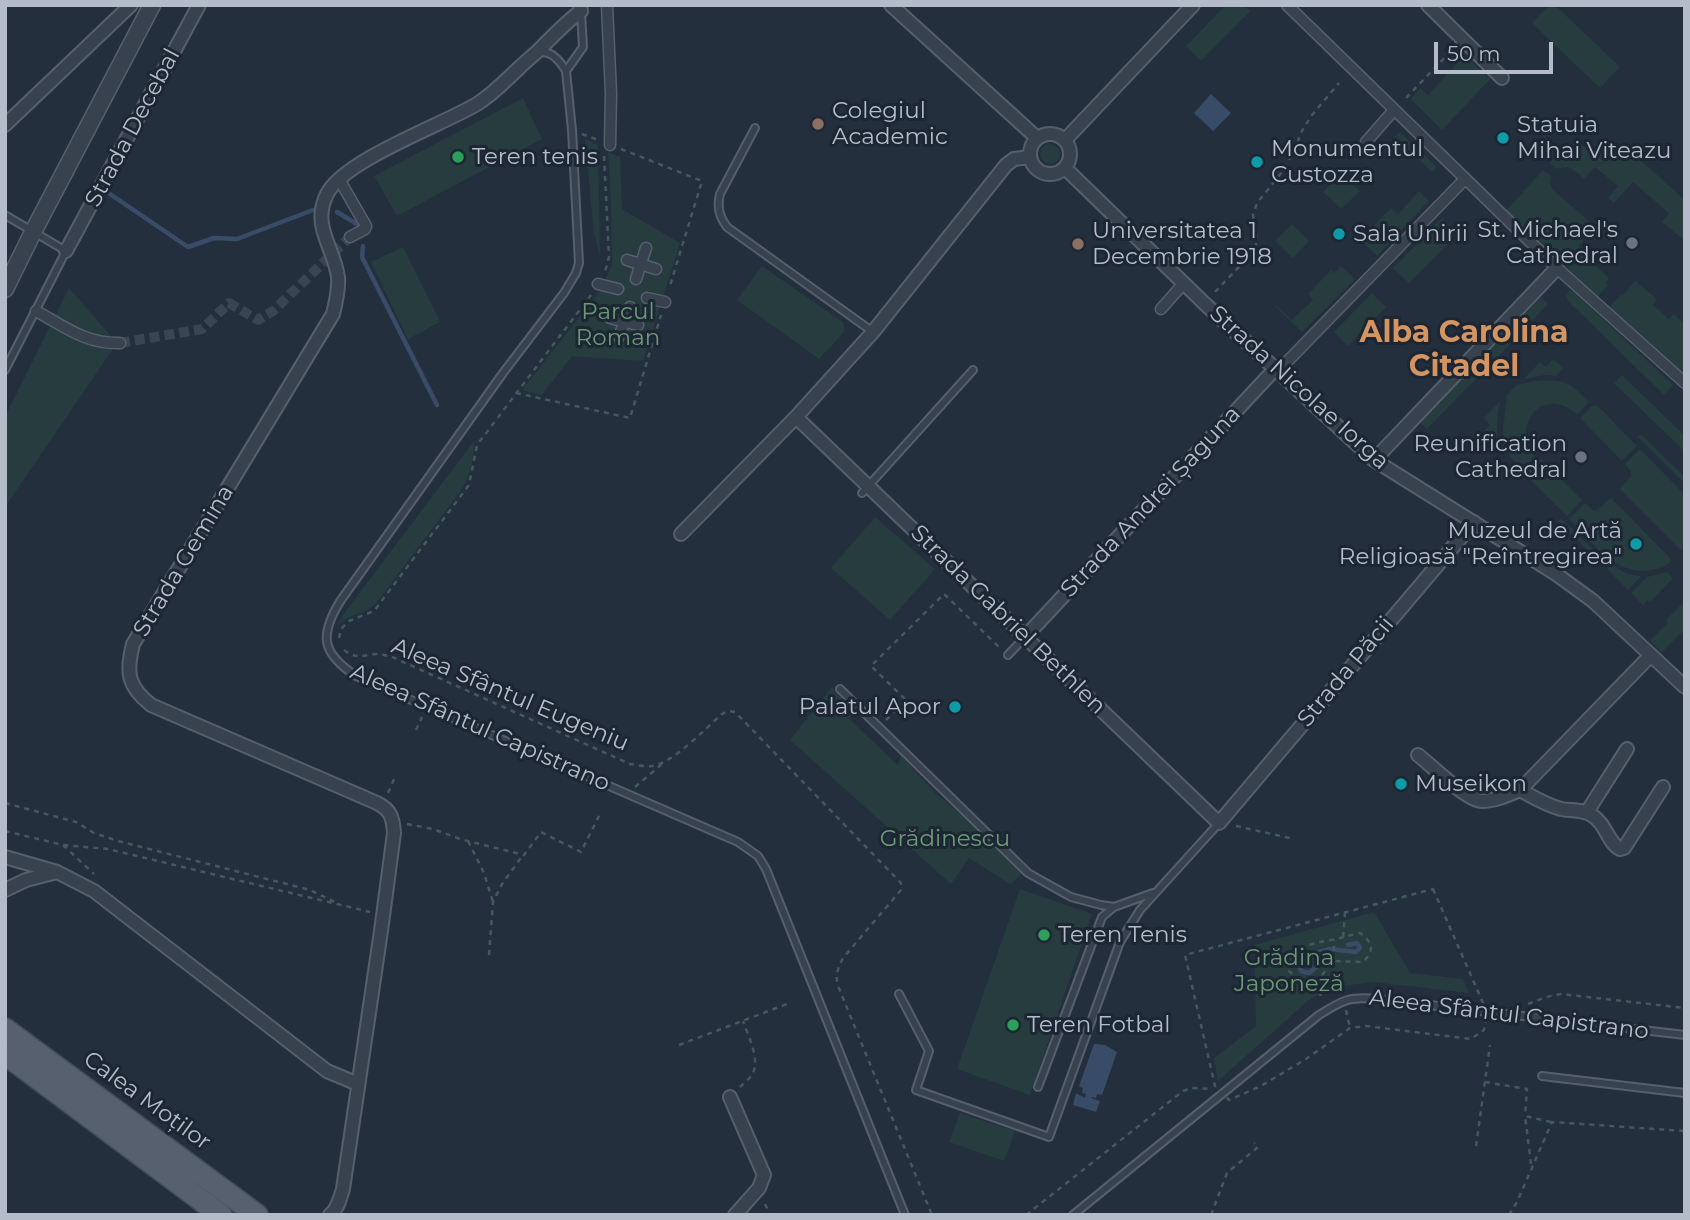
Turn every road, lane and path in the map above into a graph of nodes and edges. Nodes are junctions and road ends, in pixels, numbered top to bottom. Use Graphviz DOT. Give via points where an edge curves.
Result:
graph roads {
  1 [pos="131,5"];
  2 [pos="152,5"];
  3 [pos="199,5"];
  4 [pos="607,5"];
  5 [pos="891,5"];
  6 [pos="1193,5"];
  7 [pos="1287,5"];
  8 [pos="1428,5"];
  9 [pos="581,8"];
  10 [pos="1462,40"];
  11 [pos="536,53"];
  12 [pos="566,71"];
  13 [pos="1502,78"];
  14 [pos="1339,83"];
  15 [pos="1406,98"];
  16 [pos="1394,110"];
  17 [pos="5,125"];
  18 [pos="755,128"];
  19 [pos="583,134"];
  20 [pos="1037,138"];
  21 [pos="1065,140"];
  22 [pos="1366,142"];
  23 [pos="607,144"];
  24 [pos="604,155"];
  25 [pos="1030,157"];
  26 [pos="1065,168"];
  27 [pos="339,179"];
  28 [pos="1465,179"];
  29 [pos="5,215"];
  30 [pos="33,232"];
  31 [pos="350,237"];
  32 [pos="646,248"];
  33 [pos="66,251"];
  34 [pos="627,260"];
  35 [pos="641,264"];
  36 [pos="656,268"];
  37 [pos="1557,268"];
  38 [pos="636,279"];
  39 [pos="1184,283"];
  40 [pos="598,284"];
  41 [pos="5,289"];
  42 [pos="618,289"];
  43 [pos="647,298"];
  44 [pos="665,302"];
  45 [pos="1205,303"];
  46 [pos="630,307"];
  47 [pos="1161,309"];
  48 [pos="36,311"];
  49 [pos="610,318"];
  50 [pos="624,321"];
  51 [pos="638,325"];
  52 [pos="873,332"];
  53 [pos="619,337"];
  54 [pos="120,343"];
  55 [pos="5,370"];
  56 [pos="973,370"];
  57 [pos="1277,370"];
  58 [pos="1685,383"];
  59 [pos="796,417"];
  60 [pos="1374,460"];
  61 [pos="865,490"];
  62 [pos="1474,522"];
  63 [pos="681,534"];
  64 [pos="1026,636"];
  65 [pos="339,639"];
  66 [pos="342,648"];
  67 [pos="1008,655"];
  68 [pos="1651,655"];
  69 [pos="1685,687"];
  70 [pos="839,689"];
  71 [pos="879,728"];
  72 [pos="1628,749"];
  73 [pos="1418,754"];
  74 [pos="663,763"];
  75 [pos="1663,787"];
  76 [pos="1520,790"];
  77 [pos="626,793"];
  78 [pos="5,803"];
  79 [pos="1587,812"];
  80 [pos="600,814"];
  81 [pos="393,822"];
  82 [pos="1219,823"];
  83 [pos="5,831"];
  84 [pos="1294,839"];
  85 [pos="468,841"];
  86 [pos="63,845"];
  87 [pos="524,855"];
  88 [pos="5,857"];
  89 [pos="57,872"];
  90 [pos="5,890"];
  91 [pos="94,891"];
  92 [pos="1155,892"];
  93 [pos="493,902"];
  94 [pos="340,904"];
  95 [pos="1114,907"];
  96 [pos="1345,913"];
  97 [pos="383,915"];
  98 [pos="1343,937"];
  99 [pos="1334,941"];
  100 [pos="489,955"];
  101 [pos="1334,959"];
  102 [pos="1314,981"];
  103 [pos="899,995"];
  104 [pos="1322,998"];
  105 [pos="1344,1000"];
  106 [pos="787,1004"];
  107 [pos="1528,1004"];
  108 [pos="1685,1008"];
  109 [pos="1487,1012"];
  110 [pos="743,1021"];
  111 [pos="1350,1028"];
  112 [pos="5,1029"];
  113 [pos="1685,1035"];
  114 [pos="679,1045"];
  115 [pos="1490,1045"];
  116 [pos="5,1054"];
  117 [pos="1542,1076"];
  118 [pos="1485,1083"];
  119 [pos="358,1084"];
  120 [pos="1215,1086"];
  121 [pos="1038,1087"];
  122 [pos="1222,1093"];
  123 [pos="1685,1093"];
  124 [pos="730,1097"];
  125 [pos="1525,1116"];
  126 [pos="1552,1122"];
  127 [pos="1685,1131"];
  128 [pos="1254,1143"];
  129 [pos="1476,1146"];
  130 [pos="1531,1167"];
  131 [pos="333,1214"];
  132 [pos="221,1215"];
  133 [pos="257,1215"];
  134 [pos="735,1215"];
  135 [pos="905,1215"];
  136 [pos="932,1215"];
  137 [pos="1026,1215"];
  138 [pos="1073,1215"];
  139 [pos="1211,1215"];
  140 [pos="1508,1215"];
  1 -- 17 [label="street"];
  2 -- 30 [label="street, Strada Decebal"];
  3 -- 33 [label="street, Strada Decebal"];
  4 -- 23 [label="street" via="611,94"];
  5 -- 20 [label="street"];
  6 -- 21 [label="street"];
  7 -- 16 [label="street"];
  8 -- 10 [label="street"];
  9 -- 11 [label="street, Strada Gemina"];
  9 -- 12 [label="lane" via="583,47"];
  10 -- 13 [label="street"];
  10 -- 15 [label="path"];
  11 -- 12 [label="lane" via="551,54"];
  11 -- 27 [label="street, Strada Gemina" via="490,96 359,164"];
  12 -- 77 [label="lane, Aleea Sfântul Capistrano" via="576,273 341,600 326,633 329,652 356,676"];
  14 -- 45 [label="path" via="1312,115 1282,172 1257,203 1255,250"];
  16 -- 22 [label="street"];
  16 -- 28 [label="street"];
  18 -- 52 [label="lane" via="720,194 720,218"];
  19 -- 23 [label="path"];
  20 -- 21 [label="street" via="1048,133"];
  20 -- 25 [label="street"];
  21 -- 26 [label="street" via="1070,151"];
  24 -- 40 [label="path, Aleea Sfântul Eugeniu" via="609,257"];
  25 -- 26 [label="street" via="1036,169 1047,174"];
  25 -- 52 [label="street" via="1006,165"];
  26 -- 39 [label="street, Strada Nicolae Iorga"];
  27 -- 31 [label="street" via="366,226"];
  27 -- 81 [label="street, Strada Gemina" via="327,194 322,211 322,228 338,279 333,314 133,644 128,664 131,684 151,705 382,805"];
  28 -- 37 [label="street"];
  28 -- 57 [label="street"];
  29 -- 30 [label="lane"];
  30 -- 33 [label="lane"];
  30 -- 41 [label="street, Strada Decebal"];
  32 -- 35 [label="street"];
  33 -- 48 [label="lane"];
  34 -- 35 [label="street"];
  35 -- 36 [label="street"];
  35 -- 38 [label="street"];
  37 -- 58 [label="street"];
  37 -- 60 [label="street"];
  39 -- 45 [label="street, Strada Nicolae Iorga"];
  39 -- 47 [label="street"];
  40 -- 42 [label="street"];
  40 -- 65 [label="path, Aleea Sfântul Eugeniu" via="477,445 469,485 374,611 349,621"];
  43 -- 44 [label="street"];
  45 -- 57 [label="street, Strada Nicolae Iorga"];
  46 -- 50 [label="street"];
  48 -- 54 [label="street" via="93,341"];
  48 -- 55 [label="lane"];
  49 -- 50 [label="street"];
  50 -- 51 [label="street"];
  50 -- 53 [label="street"];
  52 -- 59 [label="street"];
  56 -- 61 [label="lane"];
  57 -- 60 [label="street, Strada Nicolae Iorga"];
  57 -- 64 [label="street, Strada Andrei Șaguna"];
  59 -- 61 [label="street, Strada Gabriel Bethlen"];
  59 -- 63 [label="street"];
  60 -- 62 [label="street, Strada Nicolae Iorga"];
  61 -- 64 [label="street, Strada Gabriel Bethlen"];
  62 -- 68 [label="street, Strada Nicolae Iorga" via="1583,593"];
  62 -- 82 [label="street, Strada Păcii"];
  64 -- 67 [label="lane"];
  64 -- 82 [label="street, Strada Gabriel Bethlen"];
  66 -- 74 [label="path, Aleea Sfântul Eugeniu" via="359,657 390,656 630,764"];
  67 -- 71 [label="path" via="944,594 872,666 906,700"];
  68 -- 69 [label="street, Strada Nicolae Iorga"];
  68 -- 76 [label="street"];
  70 -- 71 [label="lane"];
  71 -- 95 [label="lane" via="1028,873 1071,897"];
  72 -- 79 [label="street"];
  73 -- 76 [label="street" via="1479,801"];
  74 -- 77 [label="path"];
  74 -- 136 [label="path" via="722,714 735,712 901,883 901,890 843,958 836,978"];
  75 -- 79 [label="street" via="1624,848 1616,847 1603,824"];
  76 -- 79 [label="street" via="1544,803"];
  77 -- 135 [label="lane, Aleea Sfântul Capistrano" via="738,842 758,856"];
  78 -- 94 [label="path" via="75,822 118,841 310,890"];
  80 -- 87 [label="path" via="581,852 541,832"];
  81 -- 85 [label="path"];
  81 -- 97 [label="street"];
  82 -- 84 [label="path"];
  82 -- 92 [label="lane"];
  83 -- 86 [label="path"];
  85 -- 87 [label="path"];
  85 -- 93 [label="path"];
  86 -- 91 [label="path" via="94,873"];
  86 -- 94 [label="path" via="108,849"];
  87 -- 93 [label="path"];
  88 -- 89 [label="street"];
  89 -- 90 [label="street"];
  89 -- 91 [label="street"];
  91 -- 119 [label="street" via="327,1071"];
  92 -- 95 [label="lane"];
  92 -- 103 [label="lane" via="1120,942 1049,1137 916,1090 929,1051"];
  93 -- 100 [label="path"];
  94 -- 97 [label="path"];
  95 -- 121 [label="lane" via="1102,917"];
  96 -- 98 [label="path"];
  96 -- 109 [label="path" via="1433,889"];
  96 -- 120 [label="path" via="1185,955"];
  97 -- 119 [label="street"];
  98 -- 99 [label="path"];
  98 -- 101 [label="path" via="1360,933 1372,947 1370,956 1363,962"];
  99 -- 101 [label="path"];
  99 -- 102 [label="path" via="1309,944 1289,963 1295,977"];
  101 -- 102 [label="path"];
  102 -- 104 [label="path"];
  105 -- 109 [label="lane, Aleea Sfântul Capistrano" via="1357,997"];
  105 -- 111 [label="path"];
  105 -- 122 [label="lane, Aleea Sfântul Capistrano"];
  106 -- 110 [label="path"];
  107 -- 108 [label="path" via="1561,994"];
  109 -- 111 [label="path" via="1484,1030 1471,1039"];
  109 -- 113 [label="lane, Aleea Sfântul Capistrano"];
  110 -- 114 [label="path"];
  110 -- 124 [label="path" via="755,1067"];
  111 -- 122 [label="path" via="1261,1086 1229,1100"];
  112 -- 133 [label="main road, Calea Moților"];
  115 -- 118 [label="path"];
  116 -- 132 [label="main road, Calea Moților"];
  117 -- 123 [label="lane"];
  118 -- 125 [label="path" via="1527,1089"];
  118 -- 129 [label="path"];
  119 -- 131 [label="street" via="343,1189"];
  120 -- 122 [label="path"];
  120 -- 137 [label="path" via="1183,1091"];
  122 -- 138 [label="lane, Aleea Sfântul Capistrano"];
  124 -- 134 [label="street" via="764,1175 759,1188"];
  125 -- 126 [label="path"];
  125 -- 130 [label="path"];
  126 -- 127 [label="path"];
  126 -- 130 [label="path"];
  128 -- 139 [label="path" via="1258,1147 1227,1173"];
  130 -- 140 [label="path"];
}
